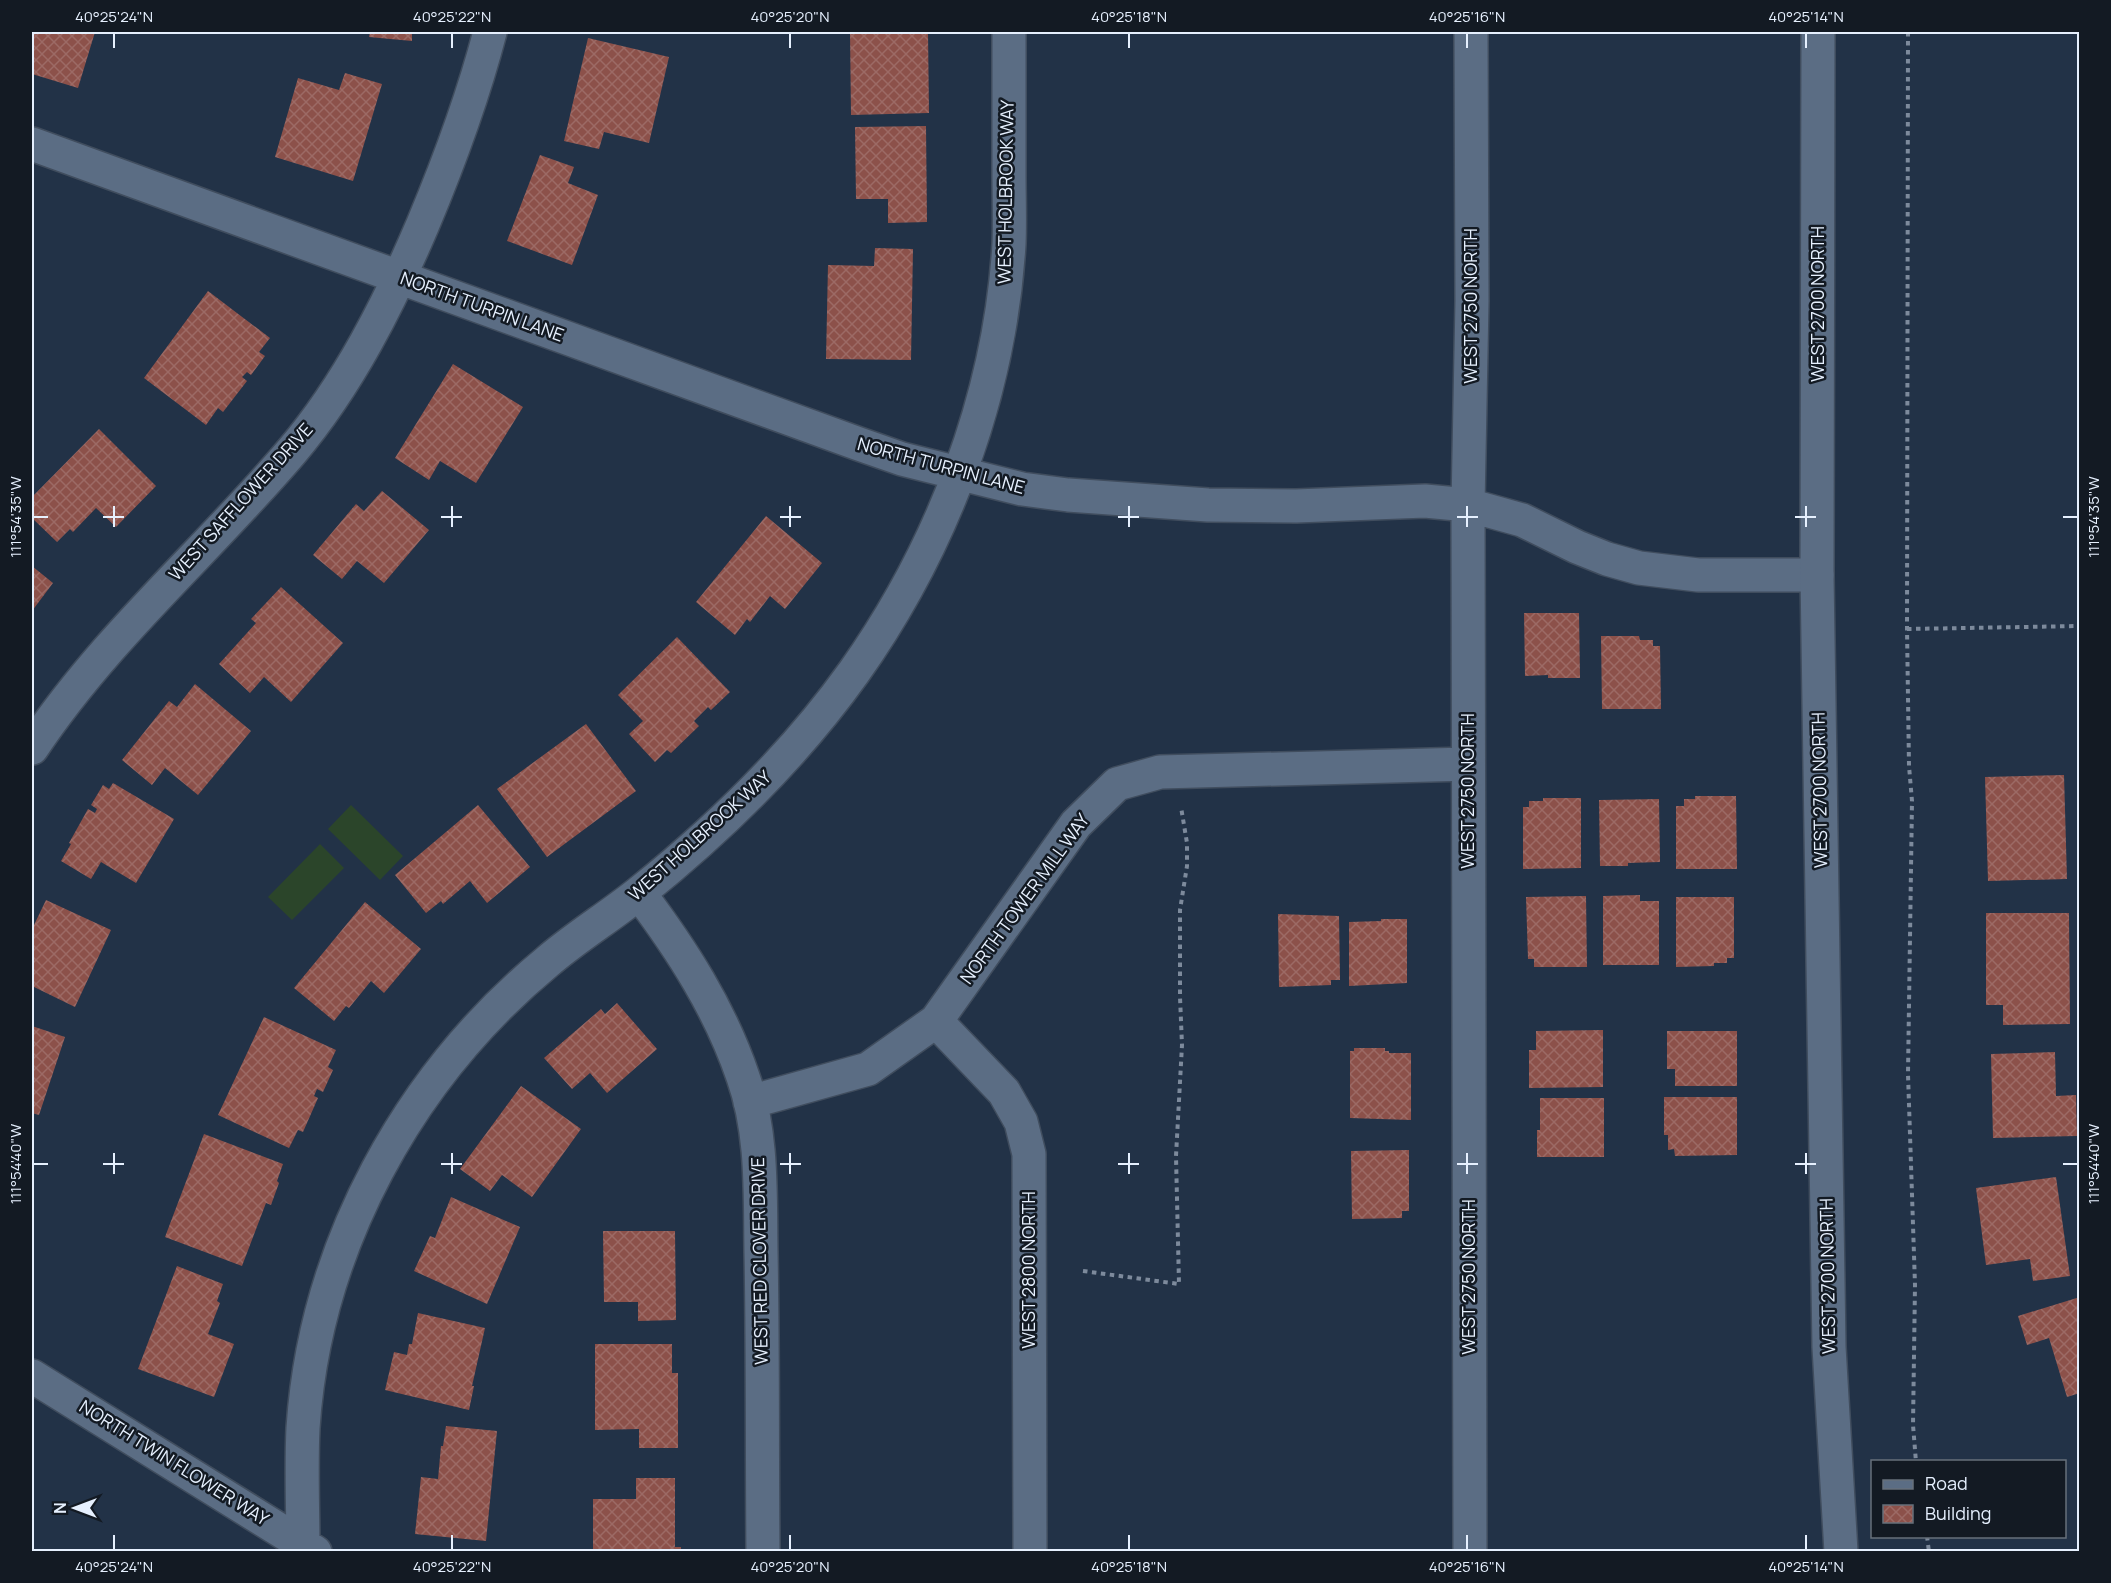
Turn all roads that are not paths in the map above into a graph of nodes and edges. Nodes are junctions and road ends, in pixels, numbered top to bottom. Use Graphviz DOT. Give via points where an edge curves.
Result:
graph roads {
  1 [pos="490,32"];
  2 [pos="1009,32"];
  3 [pos="1470,32"];
  4 [pos="1818,32"];
  5 [pos="32,144"];
  6 [pos="400,278"];
  7 [pos="960,473"];
  8 [pos="1468,505"];
  9 [pos="1817,575"];
  10 [pos="32,748"];
  11 [pos="1468,764"];
  12 [pos="639,892"];
  13 [pos="936,1021"];
  14 [pos="750,1102"];
  15 [pos="32,1376"];
  16 [pos="307,1549"];
  17 [pos="763,1551"];
  18 [pos="1030,1551"];
  19 [pos="1470,1551"];
  20 [pos="1842,1551"];
  1 -- 6 [label="street, WEST SAFFLOWER DRIVE" via="441,180"];
  2 -- 7 [label="street, WEST HOLBROOK WAY" via="1009,243 1004,295 984,399"];
  3 -- 8 [label="street, WEST 2750 NORTH" via="1472,301"];
  4 -- 9 [label="street, WEST 2700 NORTH"];
  5 -- 6 [label="street, NORTH TURPIN LANE"];
  6 -- 7 [label="street, NORTH TURPIN LANE" via="902,459"];
  6 -- 10 [label="street, WEST SAFFLOWER DRIVE" via="344,378 292,451 116,639"];
  7 -- 8 [label="street, NORTH TURPIN LANE" via="1022,489 1115,500 1208,505 1425,501"];
  7 -- 12 [label="street, WEST HOLBROOK WAY" via="917,567 888,619 816,723 725,819"];
  8 -- 9 [label="street, NORTH TURPIN LANE" via="1522,520 1577,547 1639,568 1698,575"];
  8 -- 11 [label="street, WEST 2750 NORTH"];
  9 -- 20 [label="street, WEST 2700 NORTH" via="1829,1335"];
  11 -- 13 [label="street, NORTH TOWER MILL WAY" via="1160,772 1117,784 1076,824"];
  11 -- 19 [label="street, WEST 2750 NORTH"];
  12 -- 14 [label="street, WEST RED CLOVER DRIVE" via="700,981 724,1029"];
  12 -- 16 [label="street, WEST HOLBROOK WAY" via="547,962 461,1047 401,1128 370,1182 332,1277 309,1375 303,1426"];
  13 -- 14 [label="street, NORTH TOWER MILL WAY" via="868,1069"];
  13 -- 18 [label="street, WEST 2800 NORTH" via="1004,1092 1021,1122 1029,1154"];
  14 -- 17 [label="street, WEST RED CLOVER DRIVE" via="761,1189"];
  15 -- 16 [label="street, NORTH TWIN FLOWER WAY"];
}
